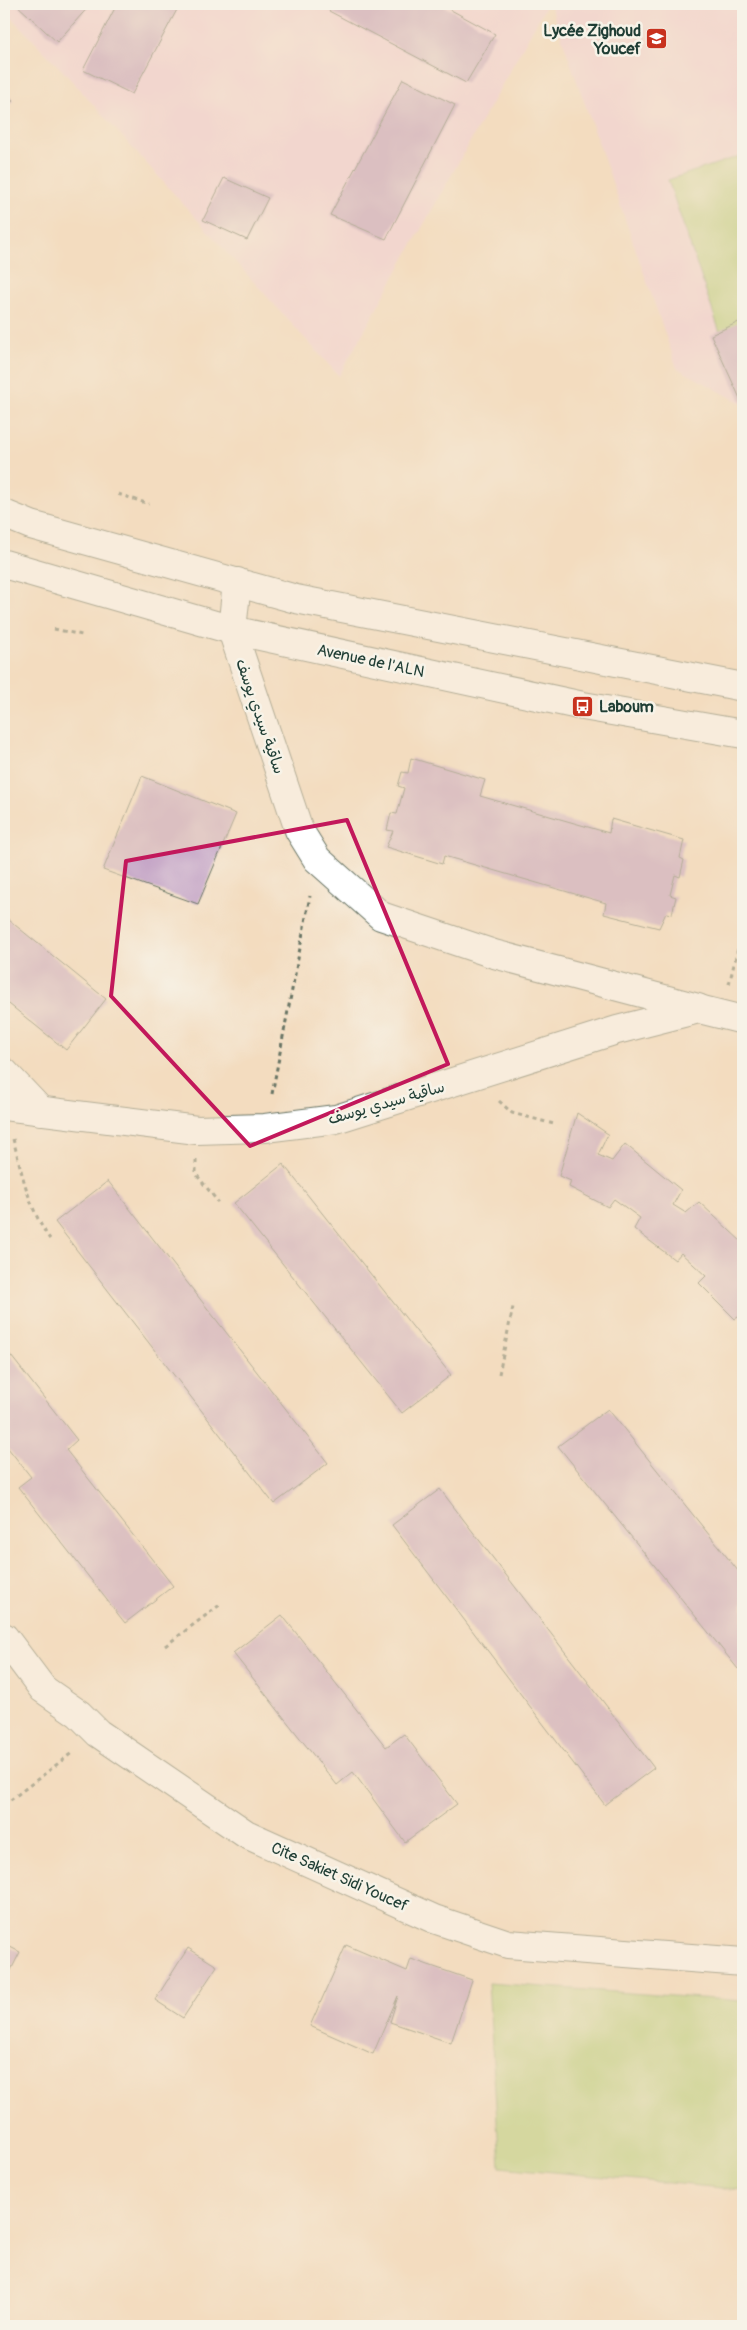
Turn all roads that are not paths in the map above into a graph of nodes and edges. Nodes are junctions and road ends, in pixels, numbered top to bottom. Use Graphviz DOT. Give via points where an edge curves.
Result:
graph roads {
  1 [pos="4,514"];
  2 [pos="4,564"];
  3 [pos="237,582"];
  4 [pos="232,630"];
  5 [pos="743,688"];
  6 [pos="743,734"];
  7 [pos="721,1014"];
  8 [pos="4,1072"];
  9 [pos="4,1106"];
  10 [pos="40,1111"];
  11 [pos="4,1637"];
  12 [pos="743,1962"];
  1 -- 3 [label="street" via="31,525"];
  2 -- 4 [label="street, Avenue de l'ALN"];
  3 -- 4 [label="street"];
  3 -- 5 [label="street" via="296,598"];
  4 -- 6 [label="street, Avenue de l'ALN" via="583,706"];
  4 -- 7 [label="street, ساقية سيدي يوسف" via="299,830 317,859 381,916 494,954"];
  7 -- 10 [label="street, ساقية سيدي يوسف" via="618,1030 336,1119 266,1128 197,1130"];
  8 -- 10 [label="street"];
  9 -- 10 [label="street, ساقية سيدي يوسف"];
  11 -- 12 [label="street, Cite Sakiet Sidi Youcef" via="43,1689 79,1714 98,1733 246,1834 434,1919 508,1944"];
}
